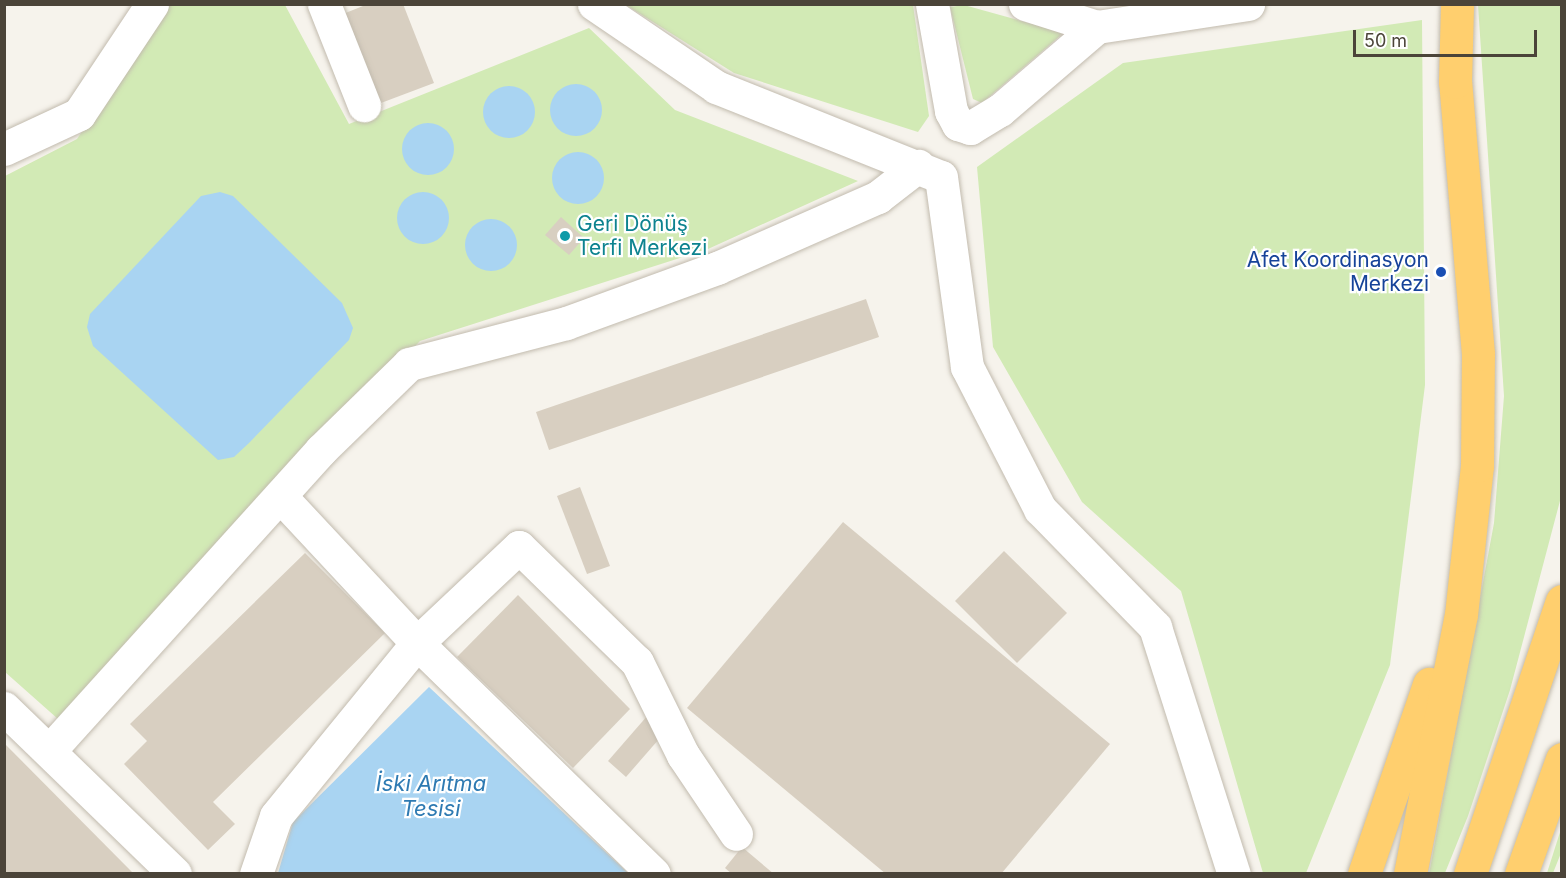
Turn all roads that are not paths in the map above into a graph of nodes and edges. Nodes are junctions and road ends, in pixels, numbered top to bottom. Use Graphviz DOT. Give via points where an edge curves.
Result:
graph roads {
  1 [pos="152,4"];
  2 [pos="324,4"];
  3 [pos="594,4"];
  4 [pos="932,4"];
  5 [pos="1025,4"];
  6 [pos="1248,4"];
  7 [pos="1437,4"];
  8 [pos="1457,4"];
  9 [pos="1097,27"];
  10 [pos="1455,82"];
  11 [pos="364,105"];
  12 [pos="5,148"];
  13 [pos="918,166"];
  14 [pos="281,497"];
  15 [pos="1473,514"];
  16 [pos="1562,601"];
  17 [pos="417,643"];
  18 [pos="4,708"];
  19 [pos="50,750"];
  20 [pos="1562,759"];
  21 [pos="736,834"];
  22 [pos="175,873"];
  23 [pos="256,873"];
  24 [pos="654,873"];
  25 [pos="1234,873"];
  26 [pos="1364,873"];
  27 [pos="1410,873"];
  28 [pos="1470,873"];
  29 [pos="1521,873"];
  1 -- 12 [label="lane" via="79,114"];
  2 -- 11 [label="lane"];
  3 -- 13 [label="lane" via="716,87"];
  4 -- 9 [label="lane" via="951,111 958,124 970,128 1000,110"];
  5 -- 9 [label="lane"];
  6 -- 9 [label="lane"];
  7 -- 10 [label="highway" via="1442,46"];
  8 -- 10 [label="highway"];
  10 -- 15 [label="highway" via="1478,354"];
  13 -- 14 [label="lane" via="878,197 717,268 566,323 409,364"];
  13 -- 25 [label="lane" via="941,177 967,367 1040,509 1155,627"];
  14 -- 17 [label="lane"];
  14 -- 19 [label="lane"];
  15 -- 26 [label="highway" via="1423,706"];
  15 -- 27 [label="highway" via="1461,615"];
  16 -- 28 [label="highway"];
  17 -- 21 [label="lane" via="519,547 637,662 683,755"];
  17 -- 23 [label="lane" via="276,816"];
  17 -- 24 [label="lane"];
  18 -- 19 [label="lane"];
  19 -- 22 [label="lane"];
  20 -- 29 [label="highway"];
}
